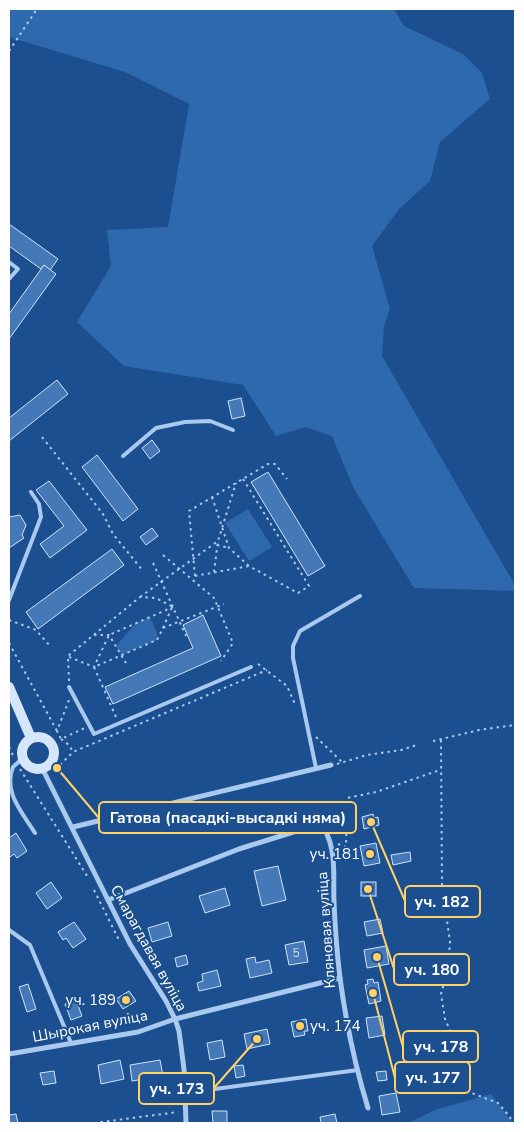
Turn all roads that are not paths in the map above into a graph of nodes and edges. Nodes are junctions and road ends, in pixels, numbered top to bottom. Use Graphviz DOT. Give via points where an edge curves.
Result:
graph roads {
  1 [pos="9,262"];
  2 [pos="9,279"];
  3 [pos="233,430"];
  4 [pos="123,456"];
  5 [pos="32,492"];
  6 [pos="360,596"];
  7 [pos="9,600"];
  8 [pos="251,667"];
  9 [pos="69,686"];
  10 [pos="9,687"];
  11 [pos="31,738"];
  12 [pos="19,760"];
  13 [pos="330,765"];
  14 [pos="46,766"];
  15 [pos="316,768"];
  16 [pos="73,827"];
  17 [pos="35,833"];
  18 [pos="108,900"];
  19 [pos="9,930"];
  20 [pos="340,978"];
  21 [pos="175,1019"];
  22 [pos="71,1043"];
  23 [pos="9,1054"];
  24 [pos="358,1070"];
  25 [pos="185,1093"];
  26 [pos="368,1108"];
  27 [pos="186,1123"];
  1 -- 2 [label="lane" via="18,268"];
  3 -- 4 [label="lane" via="210,421 156,428"];
  5 -- 7 [label="lane" via="39,504 41,517"];
  6 -- 15 [label="lane" via="300,631 293,646"];
  8 -- 9 [label="lane" via="94,734"];
  10 -- 11 [label="street"];
  11 -- 12 [label="street" via="23,746"];
  11 -- 14 [label="street" via="51,743 54,750"];
  12 -- 14 [label="street" via="32,768"];
  12 -- 17 [label="lane" via="9,780 12,796"];
  13 -- 15 [label="street"];
  14 -- 16 [label="street, Смарагдавая вуліца"];
  15 -- 16 [label="street"];
  16 -- 18 [label="street, Смарагдавая вуліца"];
  18 -- 20 [label="street, Кляновая вуліца" via="239,849 303,829 324,828 331,841"];
  18 -- 21 [label="street, Смарагдавая вуліца"];
  19 -- 22 [label="lane" via="30,945"];
  20 -- 21 [label="street, Шырокая вуліца"];
  20 -- 24 [label="street, Кляновая вуліца"];
  21 -- 22 [label="street, Шырокая вуліца" via="138,1032"];
  21 -- 25 [label="street, Смарагдавая вуліца"];
  22 -- 23 [label="street, Шырокая вуліца"];
  24 -- 25 [label="lane"];
  24 -- 26 [label="street, Кляновая вуліца"];
  25 -- 27 [label="street, Смарагдавая вуліца"];
}
